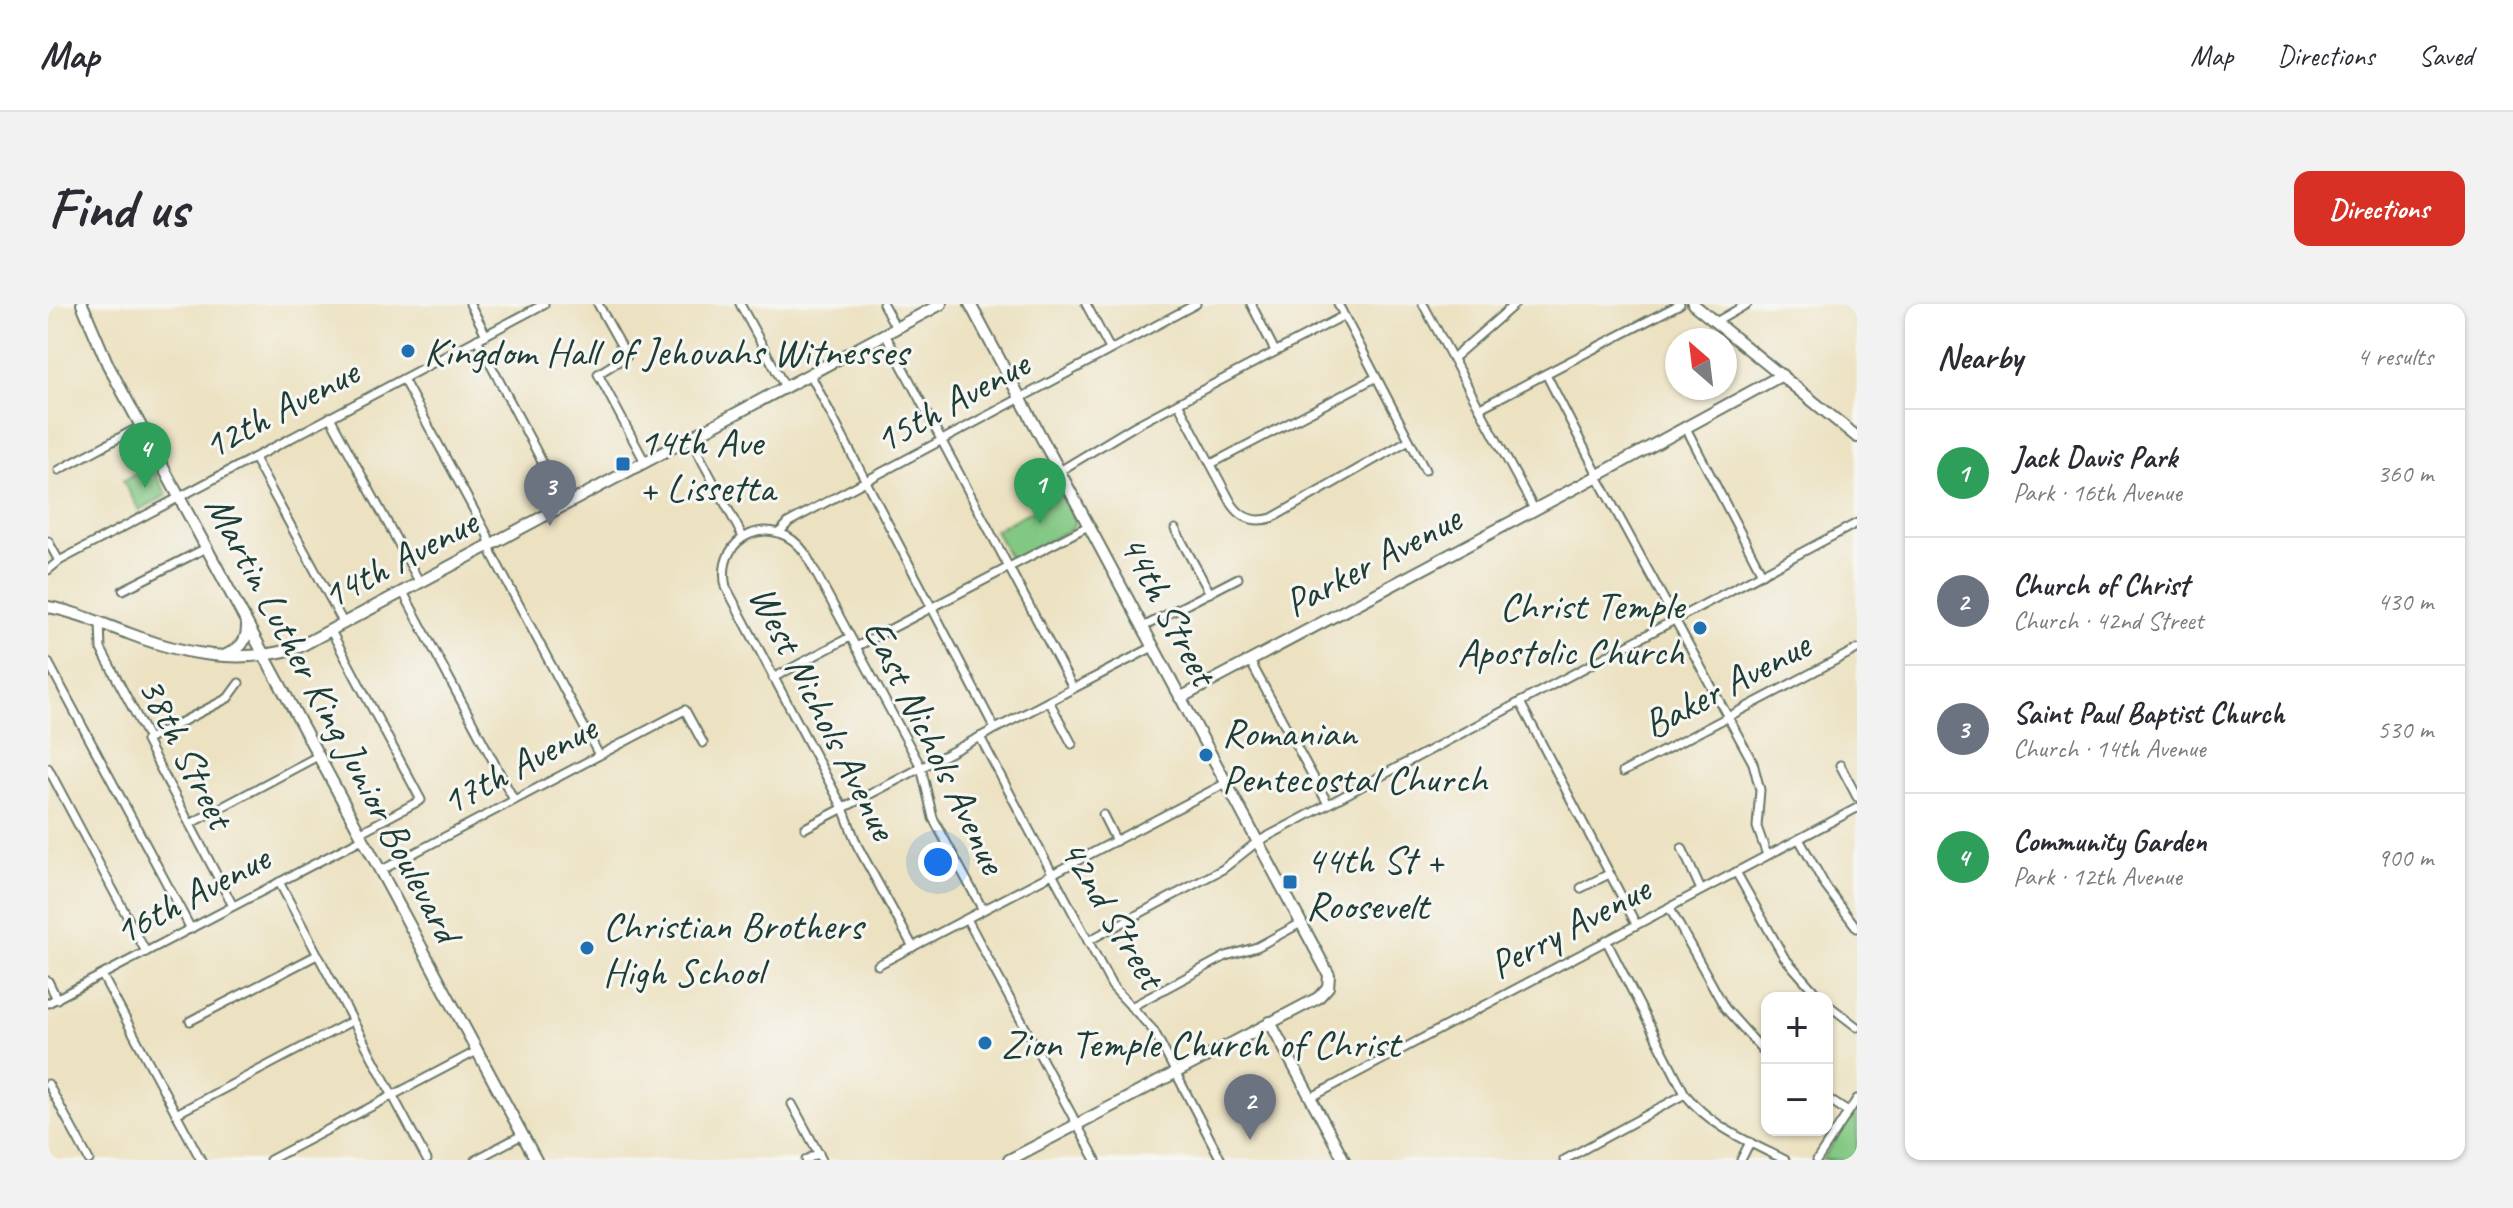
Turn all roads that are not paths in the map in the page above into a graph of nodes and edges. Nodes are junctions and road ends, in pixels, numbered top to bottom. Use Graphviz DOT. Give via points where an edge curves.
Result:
graph roads {
  1 [pos="82,304"];
  2 [pos="470,304"];
  3 [pos="544,304"];
  4 [pos="598,304"];
  5 [pos="740,304"];
  6 [pos="883,304"];
  7 [pos="941,304"];
  8 [pos="970,304"];
  9 [pos="1086,304"];
  10 [pos="1196,304"];
  11 [pos="1251,304"];
  12 [pos="1338,304"];
  13 [pos="1423,304"];
  14 [pos="1515,304"];
  15 [pos="1680,304"];
  16 [pos="1693,304"];
  17 [pos="1747,304"];
  18 [pos="1343,316"];
  19 [pos="1716,322"];
  20 [pos="896,328"];
  21 [pos="885,334"];
  22 [pos="486,335"];
  23 [pos="477,339"];
  24 [pos="1110,349"];
  25 [pos="1275,351"];
  26 [pos="1453,358"];
  27 [pos="810,374"];
  28 [pos="1546,374"];
  29 [pos="1782,375"];
  30 [pos="1375,378"];
  31 [pos="403,379"];
  32 [pos="785,387"];
  33 [pos="1019,399"];
  34 [pos="1178,403"];
  35 [pos="1480,408"];
  36 [pos="330,417"];
  37 [pos="141,426"];
  38 [pos="1686,428"];
  39 [pos="1857,437"];
  40 [pos="690,438"];
  41 [pos="942,440"];
  42 [pos="1409,440"];
  43 [pos="254,458"];
  44 [pos="645,462"];
  45 [pos="1211,464"];
  46 [pos="59,470"];
  47 [pos="1425,470"];
  48 [pos="1058,472"];
  49 [pos="1597,475"];
  50 [pos="865,481"];
  51 [pos="179,497"];
  52 [pos="565,505"];
  53 [pos="1534,509"];
  54 [pos="1857,523"];
  55 [pos="1088,526"];
  56 [pos="1175,529"];
  57 [pos="780,532"];
  58 [pos="743,537"];
  59 [pos="48,541"];
  60 [pos="491,545"];
  61 [pos="206,548"];
  62 [pos="59,561"];
  63 [pos="1009,568"];
  64 [pos="48,570"];
  65 [pos="1762,574"];
  66 [pos="1238,578"];
  67 [pos="420,583"];
  68 [pos="123,590"];
  69 [pos="403,592"];
  70 [pos="1210,593"];
  71 [pos="51,608"];
  72 [pos="932,609"];
  73 [pos="1674,620"];
  74 [pos="100,622"];
  75 [pos="247,623"];
  76 [pos="344,624"];
  77 [pos="1143,627"];
  78 [pos="331,631"];
  79 [pos="850,637"];
  80 [pos="856,647"];
  81 [pos="1153,647"];
  82 [pos="1857,649"];
  83 [pos="224,656"];
  84 [pos="265,656"];
  85 [pos="1250,661"];
  86 [pos="48,662"];
  87 [pos="773,678"];
  88 [pos="239,683"];
  89 [pos="1073,688"];
  90 [pos="1180,698"];
  91 [pos="1049,701"];
  92 [pos="1520,702"];
  93 [pos="1728,718"];
  94 [pos="995,729"];
  95 [pos="980,737"];
  96 [pos="149,739"];
  97 [pos="703,743"];
  98 [pos="1072,744"];
  99 [pos="599,755"];
  100 [pos="318,756"];
  101 [pos="1840,765"];
  102 [pos="921,767"];
  103 [pos="48,768"];
  104 [pos="1623,772"];
  105 [pos="1226,783"];
  106 [pos="1857,797"];
  107 [pos="514,800"];
  108 [pos="1328,804"];
  109 [pos="843,808"];
  110 [pos="1857,808"];
  111 [pos="1103,815"];
  112 [pos="190,824"];
  113 [pos="805,828"];
  114 [pos="361,836"];
  115 [pos="1799,839"];
  116 [pos="1116,841"];
  117 [pos="1257,842"];
  118 [pos="1682,848"];
  119 [pos="1767,855"];
  120 [pos="380,871"];
  121 [pos="1736,872"];
  122 [pos="1053,874"];
  123 [pos="1609,874"];
  124 [pos="279,882"];
  125 [pos="1581,888"];
  126 [pos="1701,890"];
  127 [pos="233,906"];
  128 [pos="1669,907"];
  129 [pos="983,910"];
  130 [pos="967,919"];
  131 [pos="1301,923"];
  132 [pos="1636,924"];
  133 [pos="1857,928"];
  134 [pos="191,929"];
  135 [pos="1606,940"];
  136 [pos="1088,941"];
  137 [pos="913,947"];
  138 [pos="146,952"];
  139 [pos="317,955"];
  140 [pos="878,965"];
  141 [pos="102,975"];
  142 [pos="48,981"];
  143 [pos="1815,992"];
  144 [pos="57,999"];
  145 [pos="48,1003"];
  146 [pos="1131,1007"];
  147 [pos="1833,1009"];
  148 [pos="190,1021"];
  149 [pos="352,1021"];
  150 [pos="1270,1022"];
  151 [pos="1857,1027"];
  152 [pos="1761,1048"];
  153 [pos="477,1051"];
  154 [pos="1175,1072"];
  155 [pos="48,1084"];
  156 [pos="1685,1094"];
  157 [pos="393,1096"];
  158 [pos="1310,1098"];
  159 [pos="1857,1099"];
  160 [pos="1833,1102"];
  161 [pos="792,1104"];
  162 [pos="1848,1112"];
  163 [pos="176,1114"];
  164 [pos="1076,1123"];
  165 [pos="522,1135"];
  166 [pos="1750,1142"];
  167 [pos="820,1157"];
  168 [pos="89,1160"];
  169 [pos="201,1160"];
  170 [pos="270,1160"];
  171 [pos="427,1160"];
  172 [pos="475,1160"];
  173 [pos="536,1160"];
  174 [pos="806,1160"];
  175 [pos="1011,1160"];
  176 [pos="1096,1160"];
  177 [pos="1221,1160"];
  178 [pos="1344,1160"];
  179 [pos="1564,1160"];
  180 [pos="1741,1160"];
  181 [pos="1785,1160"];
  182 [pos="1817,1160"];
  1 -- 37 [label="street, Martin Luther King Junior Boulevard"];
  2 -- 22 [label="street"];
  3 -- 22 [label="street, 12th Avenue"];
  4 -- 44 [label="street" via="627,356 598,374"];
  5 -- 32 [label="street"];
  6 -- 20 [label="street"];
  7 -- 20 [label="street, 14th Avenue"];
  8 -- 33 [label="street, 44th Street"];
  9 -- 24 [label="street"];
  10 -- 24 [label="street, 15th Avenue"];
  11 -- 25 [label="street"];
  12 -- 18 [label="street"];
  13 -- 26 [label="street"];
  14 -- 26 [label="street"];
  15 -- 28 [label="street"];
  16 -- 19 [label="street"];
  17 -- 19 [label="street"];
  18 -- 25 [label="street"];
  18 -- 30 [label="street"];
  19 -- 29 [label="street"];
  20 -- 21 [label="street, 14th Avenue"];
  21 -- 27 [label="street, 14th Avenue"];
  21 -- 41 [label="street"];
  22 -- 23 [label="street, 12th Avenue"];
  23 -- 31 [label="street, 12th Avenue"];
  23 -- 52 [label="street"];
  24 -- 33 [label="street, 15th Avenue"];
  25 -- 34 [label="street"];
  26 -- 35 [label="street"];
  27 -- 32 [label="street, 14th Avenue"];
  27 -- 50 [label="street"];
  28 -- 35 [label="street"];
  28 -- 49 [label="street"];
  29 -- 38 [label="street, Parker Avenue"];
  29 -- 39 [label="street"];
  30 -- 42 [label="street"];
  30 -- 45 [label="street"];
  31 -- 36 [label="street, 12th Avenue"];
  31 -- 60 [label="street"];
  32 -- 40 [label="street, 14th Avenue"];
  33 -- 41 [label="street, 15th Avenue"];
  33 -- 48 [label="street, 44th Street"];
  34 -- 45 [label="street"];
  34 -- 48 [label="street"];
  35 -- 53 [label="street"];
  36 -- 43 [label="street, 12th Avenue"];
  36 -- 67 [label="street"];
  37 -- 46 [label="street"];
  37 -- 51 [label="street, Martin Luther King Junior Boulevard"];
  38 -- 49 [label="street, Parker Avenue"];
  38 -- 65 [label="street"];
  40 -- 44 [label="street, 14th Avenue"];
  40 -- 58 [label="street"];
  41 -- 50 [label="street, 15th Avenue"];
  41 -- 63 [label="street"];
  42 -- 45 [label="street" via="1261,520 1236,510"];
  42 -- 47 [label="street"];
  43 -- 51 [label="street, 12th Avenue"];
  43 -- 76 [label="street"];
  44 -- 52 [label="street, 14th Avenue"];
  48 -- 55 [label="street, 44th Street"];
  49 -- 53 [label="street, Parker Avenue"];
  49 -- 73 [label="street"];
  50 -- 57 [label="street, 15th Avenue"];
  50 -- 72 [label="street"];
  51 -- 61 [label="street, Martin Luther King Junior Boulevard"];
  51 -- 62 [label="street, 12th Avenue"];
  52 -- 60 [label="street, 14th Avenue"];
  53 -- 85 [label="street, Parker Avenue"];
  54 -- 65 [label="street"];
  55 -- 63 [label="street"];
  55 -- 77 [label="street, 44th Street"];
  56 -- 70 [label="street"];
  57 -- 58 [label="street, West Nichols Avenue"];
  57 -- 79 [label="street, East Nichols Avenue" via="805,553"];
  58 -- 87 [label="street, West Nichols Avenue" via="728,555 725,581"];
  59 -- 62 [label="street"];
  60 -- 67 [label="street, 14th Avenue"];
  60 -- 99 [label="street"];
  61 -- 68 [label="street"];
  61 -- 75 [label="street, Martin Luther King Junior Boulevard"];
  62 -- 64 [label="street, 12th Avenue"];
  63 -- 72 [label="street"];
  63 -- 89 [label="street"];
  65 -- 73 [label="street"];
  66 -- 70 [label="street"];
  67 -- 69 [label="street, 14th Avenue"];
  69 -- 76 [label="street, 14th Avenue"];
  69 -- 107 [label="street"];
  70 -- 77 [label="street"];
  71 -- 74 [label="street, 14th Avenue"];
  72 -- 80 [label="street"];
  72 -- 94 [label="street"];
  73 -- 92 [label="street"];
  73 -- 93 [label="street"];
  74 -- 83 [label="street, 14th Avenue" via="153,642"];
  74 -- 96 [label="street, 38th Street" via="101,649"];
  75 -- 83 [label="street" via="243,645"];
  75 -- 84 [label="street, Martin Luther King Junior Boulevard"];
  76 -- 78 [label="street, 14th Avenue"];
  77 -- 81 [label="street, 44th Street"];
  78 -- 84 [label="street, 14th Avenue"];
  78 -- 114 [label="street, 16th Avenue" via="421,800"];
  79 -- 80 [label="street, East Nichols Avenue"];
  79 -- 87 [label="street"];
  80 -- 102 [label="street, East Nichols Avenue"];
  81 -- 89 [label="street"];
  81 -- 90 [label="street, 44th Street"];
  82 -- 93 [label="street, Baker Avenue"];
  83 -- 84 [label="street, 14th Avenue"];
  84 -- 100 [label="street, Martin Luther King Junior Boulevard"];
  85 -- 90 [label="street, Parker Avenue"];
  85 -- 108 [label="street"];
  86 -- 134 [label="street"];
  87 -- 109 [label="street, West Nichols Avenue"];
  88 -- 96 [label="street" via="228,698"];
  89 -- 91 [label="street"];
  90 -- 105 [label="street, 44th Street"];
  91 -- 94 [label="street"];
  91 -- 98 [label="street"];
  92 -- 108 [label="street"];
  92 -- 123 [label="street"];
  93 -- 104 [label="street, Baker Avenue"];
  93 -- 119 [label="street" via="1757,772 1757,827"];
  94 -- 95 [label="street"];
  95 -- 102 [label="street"];
  95 -- 122 [label="street, 42nd Street"];
  96 -- 112 [label="street, 38th Street"];
  97 -- 99 [label="street, 17th Avenue" via="685,710"];
  99 -- 107 [label="street, 17th Avenue"];
  100 -- 112 [label="street"];
  100 -- 114 [label="street, Martin Luther King Junior Boulevard"];
  101 -- 106 [label="street"];
  102 -- 109 [label="street"];
  102 -- 129 [label="street, East Nichols Avenue" via="933,818"];
  103 -- 138 [label="street"];
  105 -- 116 [label="street"];
  105 -- 117 [label="street, 44th Street"];
  107 -- 120 [label="street, 17th Avenue"];
  108 -- 117 [label="street"];
  109 -- 113 [label="street"];
  109 -- 137 [label="street, West Nichols Avenue" via="857,845"];
  110 -- 115 [label="street, Perry Avenue"];
  111 -- 116 [label="street"];
  112 -- 127 [label="street, 38th Street"];
  114 -- 120 [label="street, Martin Luther King Junior Boulevard"];
  114 -- 124 [label="street, 16th Avenue"];
  115 -- 119 [label="street, Perry Avenue"];
  115 -- 133 [label="street"];
  116 -- 122 [label="street"];
  117 -- 131 [label="street, 44th Street"];
  117 -- 136 [label="street" via="1223,869"];
  118 -- 126 [label="street"];
  119 -- 121 [label="street, Perry Avenue"];
  120 -- 153 [label="street, Martin Luther King Junior Boulevard"];
  121 -- 126 [label="street, Perry Avenue"];
  121 -- 143 [label="street" via="1784,957"];
  122 -- 129 [label="street"];
  122 -- 136 [label="street, 42nd Street"];
  123 -- 125 [label="street"];
  123 -- 132 [label="street"];
  124 -- 127 [label="street, 16th Avenue"];
  124 -- 139 [label="street"];
  126 -- 128 [label="street, Perry Avenue"];
  127 -- 134 [label="street, 16th Avenue"];
  128 -- 132 [label="street, Perry Avenue"];
  128 -- 152 [label="street" via="1725,1008"];
  129 -- 130 [label="street"];
  130 -- 137 [label="street"];
  130 -- 164 [label="street"];
  131 -- 146 [label="street"];
  131 -- 150 [label="street, 44th Street" via="1329,975 1328,987 1318,998"];
  132 -- 135 [label="street, Perry Avenue"];
  134 -- 138 [label="street, 16th Avenue"];
  135 -- 156 [label="street"];
  135 -- 158 [label="street, Perry Avenue"];
  136 -- 146 [label="street, 42nd Street" via="1112,986"];
  137 -- 140 [label="street"];
  138 -- 141 [label="street, 16th Avenue"];
  139 -- 148 [label="street"];
  139 -- 149 [label="street"];
  141 -- 144 [label="street, 16th Avenue"];
  141 -- 163 [label="street"];
  142 -- 144 [label="street"];
  144 -- 145 [label="street, 16th Avenue"];
  146 -- 154 [label="street, 42nd Street" via="1154,1031"];
  147 -- 151 [label="street"];
  149 -- 157 [label="street"];
  149 -- 163 [label="street"];
  150 -- 154 [label="street"];
  150 -- 158 [label="street"];
  153 -- 157 [label="street"];
  153 -- 165 [label="street, Martin Luther King Junior Boulevard"];
  154 -- 164 [label="street"];
  154 -- 177 [label="street, 42nd Street"];
  155 -- 168 [label="street"];
  156 -- 166 [label="street" via="1711,1121"];
  156 -- 179 [label="street"];
  157 -- 170 [label="street"];
  157 -- 171 [label="street"];
  158 -- 178 [label="street"];
  159 -- 162 [label="street"];
  160 -- 162 [label="street"];
  161 -- 167 [label="street"];
  162 -- 182 [label="street"];
  163 -- 169 [label="street"];
  164 -- 175 [label="street"];
  164 -- 176 [label="street"];
  165 -- 172 [label="street"];
  165 -- 173 [label="street, Martin Luther King Junior Boulevard"];
  166 -- 180 [label="street"];
  166 -- 181 [label="street"];
  167 -- 174 [label="street"];
}
